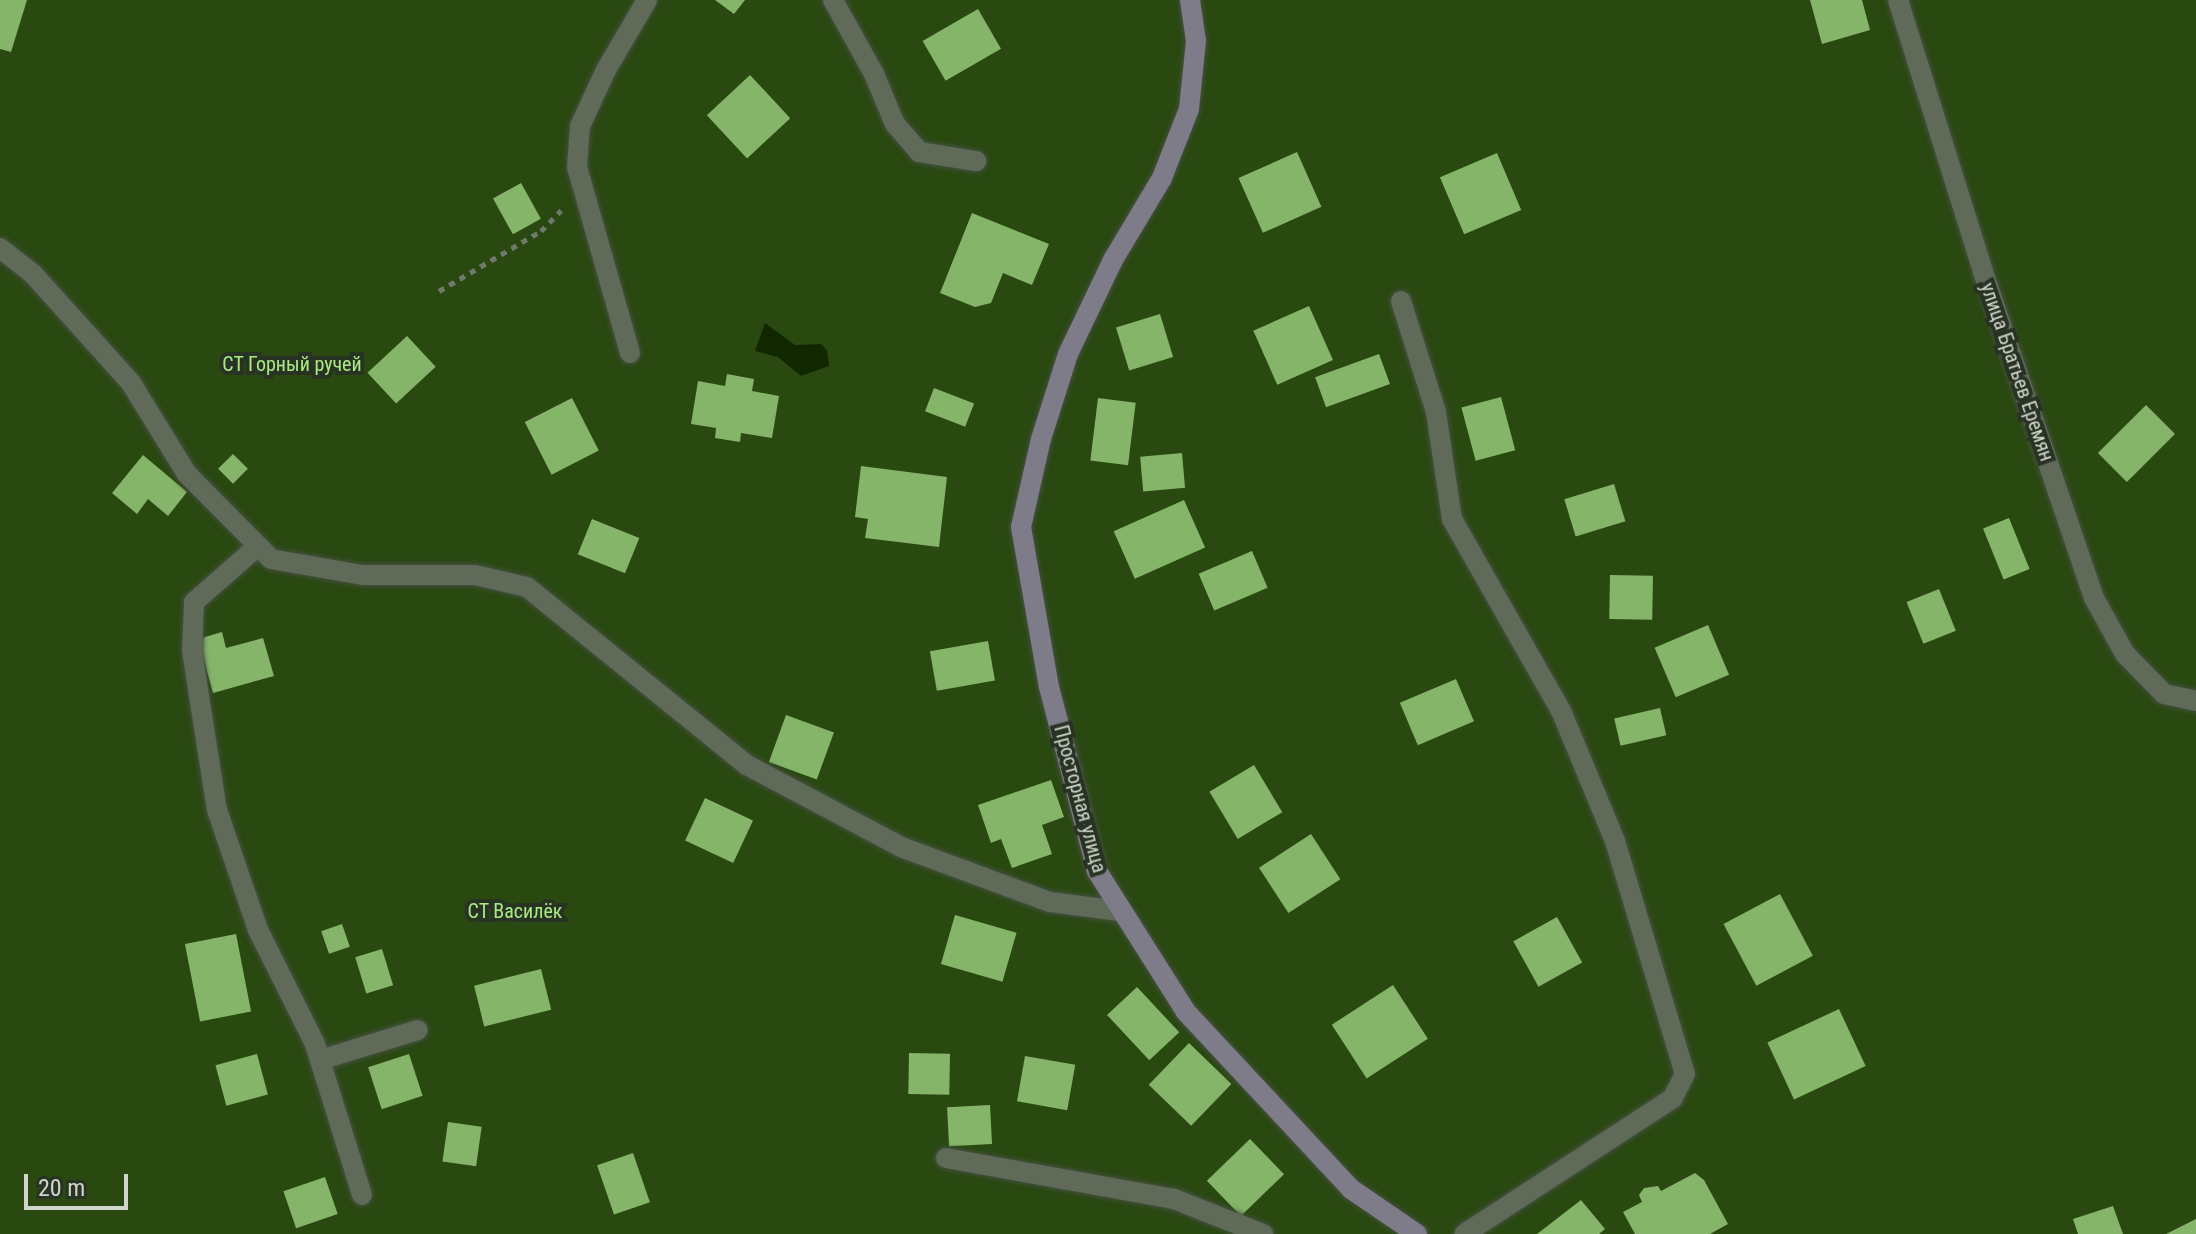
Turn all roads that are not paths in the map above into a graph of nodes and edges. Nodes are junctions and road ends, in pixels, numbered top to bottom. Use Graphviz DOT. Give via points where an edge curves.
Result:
graph roads {
  1 [pos="647,0"];
  2 [pos="833,0"];
  3 [pos="1190,0"];
  4 [pos="1898,0"];
  5 [pos="976,161"];
  6 [pos="0,248"];
  7 [pos="1401,301"];
  8 [pos="630,353"];
  9 [pos="258,546"];
  10 [pos="2196,701"];
  11 [pos="1119,911"];
  12 [pos="418,1030"];
  13 [pos="320,1060"];
  14 [pos="946,1158"];
  15 [pos="362,1195"];
  16 [pos="1263,1234"];
  17 [pos="1417,1234"];
  18 [pos="1464,1234"];
  1 -- 8 [label="street" via="580,126 577,167"];
  2 -- 5 [label="street" via="903,133 919,152"];
  3 -- 11 [label="street, Просторная улица" via="1196,41 1189,109 1162,178 1113,260 1068,354 1021,527 1053,703 1097,871"];
  4 -- 10 [label="street, улица Братьев Еремян" via="2094,598 2134,664 2164,694"];
  6 -- 9 [label="street" via="33,274 131,383 187,474"];
  7 -- 18 [label="street" via="1436,412 1452,519 1562,713 1615,841 1685,1074 1673,1098"];
  9 -- 11 [label="street" via="271,559 363,575 475,575 527,587 747,765 901,847 1050,902"];
  9 -- 13 [label="street" via="194,602 192,651 217,810 258,930"];
  11 -- 17 [label="street, Просторная улица" via="1186,1012 1351,1189"];
  12 -- 13 [label="street"];
  13 -- 15 [label="street"];
  14 -- 16 [label="street" via="1174,1199"];
}
